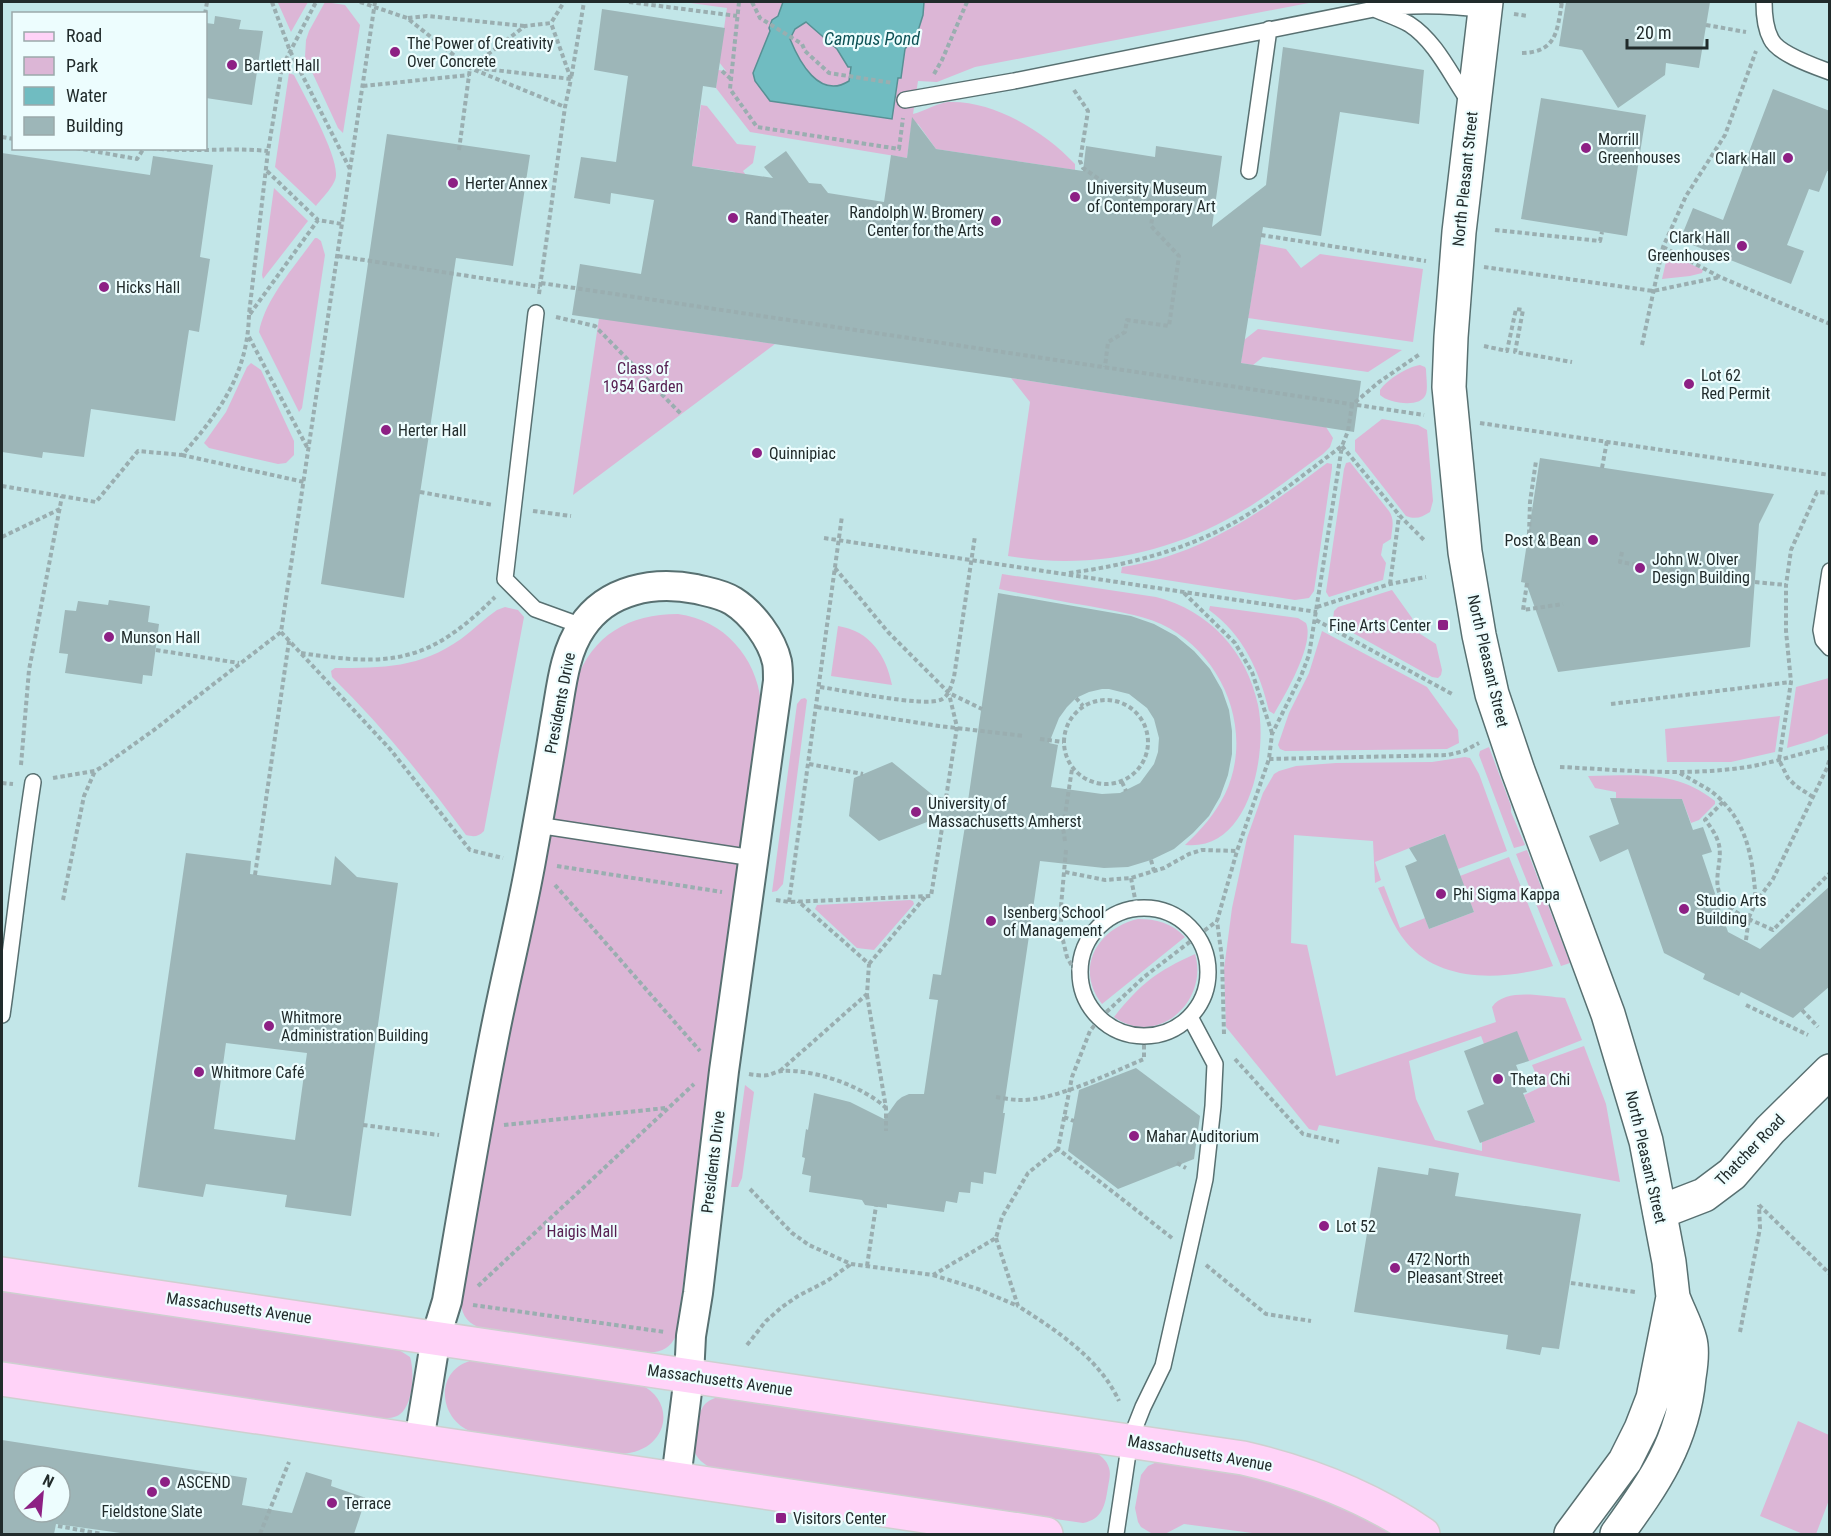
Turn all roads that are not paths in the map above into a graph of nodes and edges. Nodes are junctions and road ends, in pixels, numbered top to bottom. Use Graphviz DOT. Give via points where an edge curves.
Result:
graph roads {
  1 [pos="1764,2"];
  2 [pos="1485,6"];
  3 [pos="1374,9"];
  4 [pos="1269,29"];
  5 [pos="1830,72"];
  6 [pos="905,100"];
  7 [pos="1473,106"];
  8 [pos="1249,171"];
  9 [pos="536,314"];
  10 [pos="1830,571"];
  11 [pos="582,626"];
  12 [pos="1830,648"];
  13 [pos="27,783"];
  14 [pos="537,825"];
  15 [pos="753,858"];
  16 [pos="2,1015"];
  17 [pos="1190,1017"];
  18 [pos="1830,1071"];
  19 [pos="1660,1212"];
  20 [pos="2,1274"];
  21 [pos="1673,1297"];
  22 [pos="436,1337"];
  23 [pos="689,1376"];
  24 [pos="2,1379"];
  25 [pos="1130,1440"];
  26 [pos="419,1441"];
  27 [pos="676,1479"];
  28 [pos="1046,1534"];
  29 [pos="1116,1534"];
  30 [pos="1423,1534"];
  31 [pos="1571,1534"];
  32 [pos="1617,1534"];
  1 -- 5 [label="lane" via="1772,42"];
  2 -- 3 [label="lane" via="1404,5"];
  2 -- 7 [label="main road, North Pleasant Street"];
  3 -- 4 [label="lane"];
  3 -- 7 [label="lane" via="1408,24 1425,37"];
  4 -- 6 [label="lane"];
  4 -- 8 [label="lane"];
  7 -- 19 [label="main road, North Pleasant Street" via="1454,280 1449,387 1458,495 1474,605 1492,694 1608,1014 1646,1141"];
  9 -- 11 [label="lane" via="505,579 535,609"];
  10 -- 12 [label="lane" via="1821,630"];
  11 -- 14 [label="street, Presidents Drive" via="566,668"];
  11 -- 15 [label="street, Presidents Drive" via="618,595 647,586 679,586 733,601 759,626 777,661 778,681"];
  13 -- 16 [label="lane"];
  14 -- 15 [label="lane"];
  14 -- 22 [label="street, Presidents Drive" via="447,1300"];
  15 -- 23 [label="street, Presidents Drive"];
  17 -- 17 [label="lane" via="1176,1028 1144,1036 1113,1028 1100,1018 1088,1002 1081,982 1085,948 1093,933 1105,921 1137,909 1172,914 1186,924 1198,938 1208,970 1200,1004"];
  17 -- 25 [label="lane" via="1215,1064 1204,1179 1163,1366"];
  18 -- 19 [label="main road, Thatcher Road" via="1732,1174 1704,1195"];
  19 -- 21 [label="main road, North Pleasant Street"];
  20 -- 22 [label="main road, Massachusetts Avenue"];
  21 -- 31 [label="main road, North Pleasant Street" via="1653,1398 1641,1430 1625,1461"];
  21 -- 32 [label="main road, North Pleasant Street" via="1690,1342 1687,1403 1658,1476"];
  22 -- 23 [label="main road, Massachusetts Avenue"];
  22 -- 26 [label="street, Presidents Drive"];
  23 -- 25 [label="main road, Massachusetts Avenue"];
  23 -- 27 [label="street, Presidents Drive"];
  24 -- 26 [label="main road"];
  25 -- 29 [label="lane"];
  25 -- 30 [label="main road, Massachusetts Avenue" via="1243,1458 1312,1477 1376,1505"];
  26 -- 27 [label="main road"];
  27 -- 28 [label="main road"];
}
